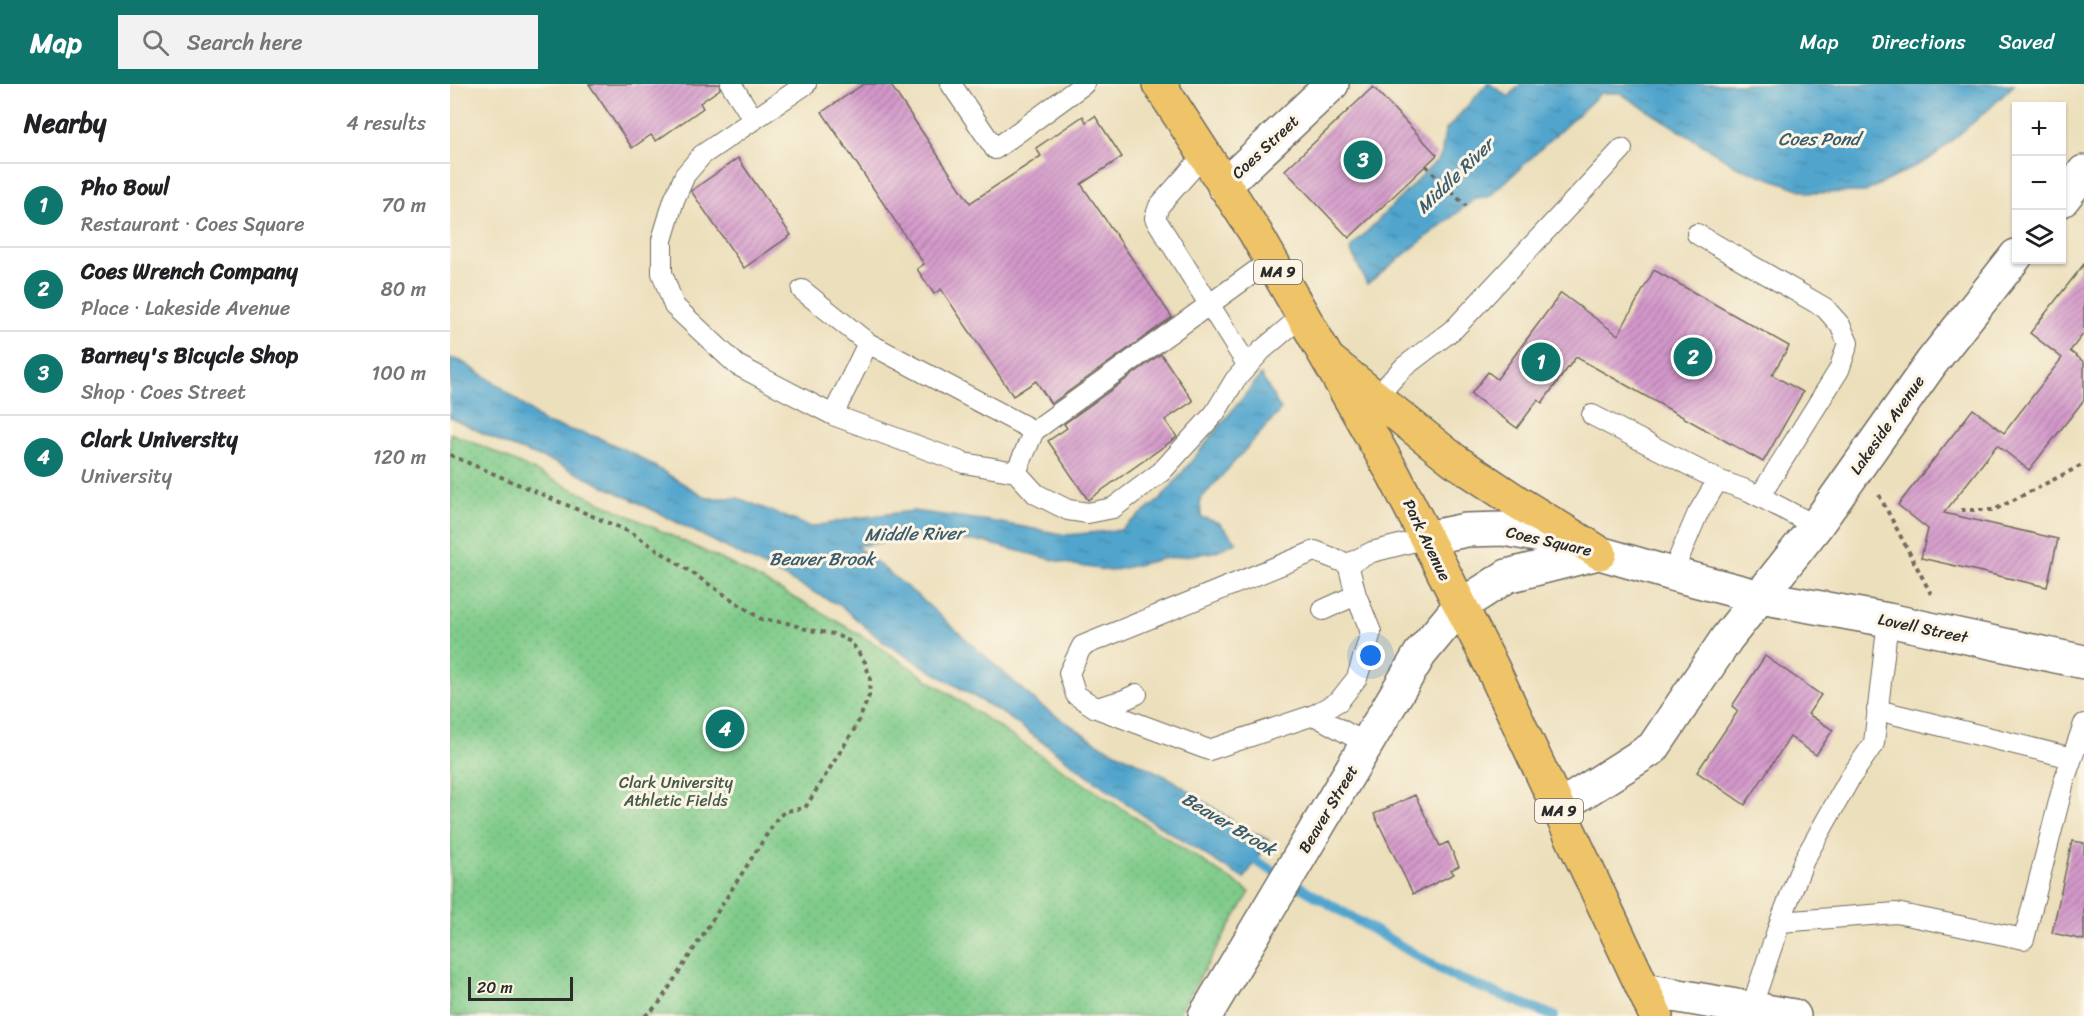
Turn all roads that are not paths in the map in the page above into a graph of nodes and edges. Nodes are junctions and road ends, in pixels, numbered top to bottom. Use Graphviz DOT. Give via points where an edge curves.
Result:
graph roads {
  1 [pos="731,84"];
  2 [pos="806,84"];
  3 [pos="951,84"];
  4 [pos="1084,84"];
  5 [pos="1159,84"];
  6 [pos="1332,84"];
  7 [pos="754,120"];
  8 [pos="1622,149"];
  9 [pos="1204,155"];
  10 [pos="2084,172"];
  11 [pos="1224,186"];
  12 [pos="2066,194"];
  13 [pos="1697,234"];
  14 [pos="1271,260"];
  15 [pos="2012,261"];
  16 [pos="802,290"];
  17 [pos="1208,305"];
  18 [pos="1304,315"];
  19 [pos="868,344"];
  20 [pos="1329,360"];
  21 [pos="1248,366"];
  22 [pos="1376,397"];
  23 [pos="833,415"];
  24 [pos="1592,415"];
  25 [pos="1035,430"];
  26 [pos="1016,472"];
  27 [pos="1718,480"];
  28 [pos="1760,496"];
  29 [pos="1816,526"];
  30 [pos="1427,538"];
  31 [pos="1599,553"];
  32 [pos="1348,564"];
  33 [pos="1672,574"];
  34 [pos="1356,595"];
  35 [pos="1760,597"];
  36 [pos="1460,607"];
  37 [pos="1323,610"];
  38 [pos="1888,620"];
  39 [pos="2084,662"];
  40 [pos="1137,694"];
  41 [pos="1095,708"];
  42 [pos="1877,710"];
  43 [pos="1314,715"];
  44 [pos="2084,724"];
  45 [pos="1367,744"];
  46 [pos="2072,758"];
  47 [pos="1558,808"];
  48 [pos="1780,922"];
  49 [pos="1650,1003"];
  50 [pos="1751,1009"];
  51 [pos="1205,1016"];
  52 [pos="1794,1016"];
  1 -- 7 [label="lane"];
  2 -- 7 [label="lane"];
  3 -- 4 [label="lane" via="995,149"];
  5 -- 9 [label="main road, Park Avenue / MA 9"];
  6 -- 11 [label="street, Coes Street"];
  7 -- 23 [label="lane" via="702,155 685,176 663,240 662,273 674,306 737,365"];
  8 -- 22 [label="lane" via="1455,328 1404,368"];
  9 -- 11 [label="main road, Park Avenue / MA 9"];
  9 -- 17 [label="lane" via="1159,206 1155,218"];
  10 -- 12 [label="street"];
  11 -- 14 [label="main road, Park Avenue / MA 9"];
  13 -- 28 [label="lane" via="1826,308 1848,343 1839,370"];
  14 -- 17 [label="lane"];
  14 -- 18 [label="main road, Park Avenue / MA 9"];
  15 -- 29 [label="street, Lakeside Avenue" via="1932,362"];
  16 -- 19 [label="lane"];
  17 -- 21 [label="lane"];
  17 -- 25 [label="lane"];
  18 -- 20 [label="main road, Park Avenue / MA 9"];
  18 -- 21 [label="lane"];
  19 -- 23 [label="lane"];
  19 -- 25 [label="lane"];
  20 -- 22 [label="main road"];
  20 -- 30 [label="main road, Park Avenue / MA 9"];
  21 -- 26 [label="lane" via="1215,413 1161,472 1113,508 1088,513 1068,510 1036,494"];
  22 -- 31 [label="main road" via="1454,460"];
  23 -- 26 [label="lane" via="964,462"];
  24 -- 27 [label="lane"];
  25 -- 26 [label="lane"];
  27 -- 28 [label="lane"];
  27 -- 33 [label="lane" via="1688,534"];
  28 -- 29 [label="lane"];
  29 -- 35 [label="street, Lakeside Avenue"];
  30 -- 31 [label="street, Coes Square" via="1466,530 1504,529"];
  30 -- 32 [label="lane" via="1372,552"];
  30 -- 36 [label="main road, Park Avenue / MA 9"];
  31 -- 33 [label="street, Coes Square"];
  31 -- 36 [label="street, Coes Square" via="1507,576"];
  32 -- 34 [label="lane"];
  32 -- 41 [label="lane" via="1315,551 1083,646 1069,673 1076,695"];
  33 -- 35 [label="street, Coes Square"];
  34 -- 37 [label="lane"];
  34 -- 43 [label="lane" via="1371,632 1357,678 1339,701"];
  35 -- 38 [label="street, Lovell Street"];
  35 -- 47 [label="street, Lakeside Avenue" via="1727,638 1653,748"];
  36 -- 45 [label="street, Beaver Street" via="1420,654"];
  36 -- 47 [label="main road, Park Avenue / MA 9"];
  38 -- 39 [label="street, Lovell Street"];
  38 -- 42 [label="lane"];
  40 -- 41 [label="lane"];
  41 -- 43 [label="lane" via="1209,750"];
  42 -- 46 [label="lane"];
  42 -- 48 [label="lane" via="1874,743 1804,860"];
  43 -- 45 [label="lane"];
  44 -- 46 [label="lane"];
  45 -- 51 [label="street, Beaver Street"];
  46 -- 48 [label="lane" via="2024,939 1896,913"];
  47 -- 49 [label="main road, Park Avenue / MA 9"];
  48 -- 50 [label="lane"];
  49 -- 50 [label="street"];
  50 -- 52 [label="street"];
}
